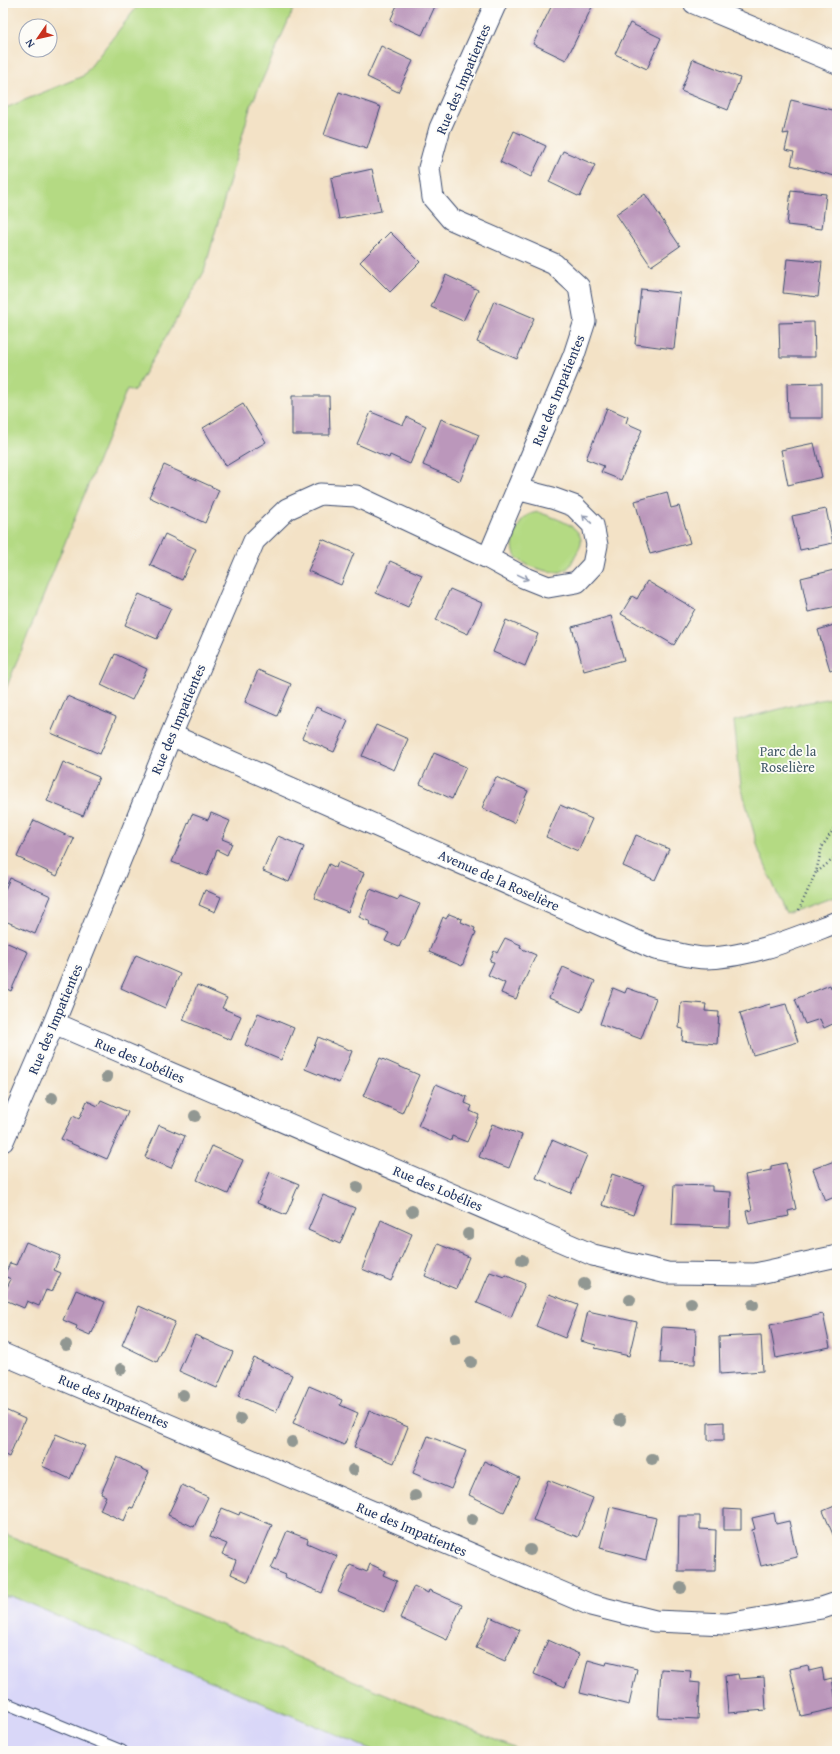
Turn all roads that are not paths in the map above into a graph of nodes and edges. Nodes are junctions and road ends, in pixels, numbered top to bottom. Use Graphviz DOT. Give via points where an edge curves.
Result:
graph roads {
  1 [pos="496,3"];
  2 [pos="694,3"];
  3 [pos="837,63"];
  4 [pos="517,490"];
  5 [pos="488,558"];
  6 [pos="171,735"];
  7 [pos="837,922"];
  8 [pos="54,1023"];
  9 [pos="3,1141"];
  10 [pos="837,1256"];
  11 [pos="3,1354"];
  12 [pos="837,1602"];
  13 [pos="3,1702"];
  14 [pos="122,1751"];
  1 -- 4 [label="street, Rue des Impatientes" via="440,128 429,168 433,198 451,218 554,264 579,288 585,321 574,355"];
  2 -- 3 [label="street"];
  4 -- 5 [label="street, Rue des Impatientes"];
  5 -- 4 [label="street, Rue des Impatientes, one-way" via="548,587 576,582 593,564 597,545 593,525 574,506"];
  5 -- 6 [label="street, Rue des Impatientes" via="356,496 320,494 287,509 254,541"];
  6 -- 7 [label="street, Avenue de la Roselière" via="655,949 706,958 751,952"];
  6 -- 8 [label="street, Rue des Impatientes"];
  8 -- 9 [label="street, Rue des Impatientes"];
  8 -- 10 [label="street, Rue des Lobélies" via="593,1255 667,1273 755,1274"];
  11 -- 12 [label="street, Rue des Impatientes" via="591,1605 655,1621 726,1624 822,1608"];
  13 -- 14 [label="lane"];
}
